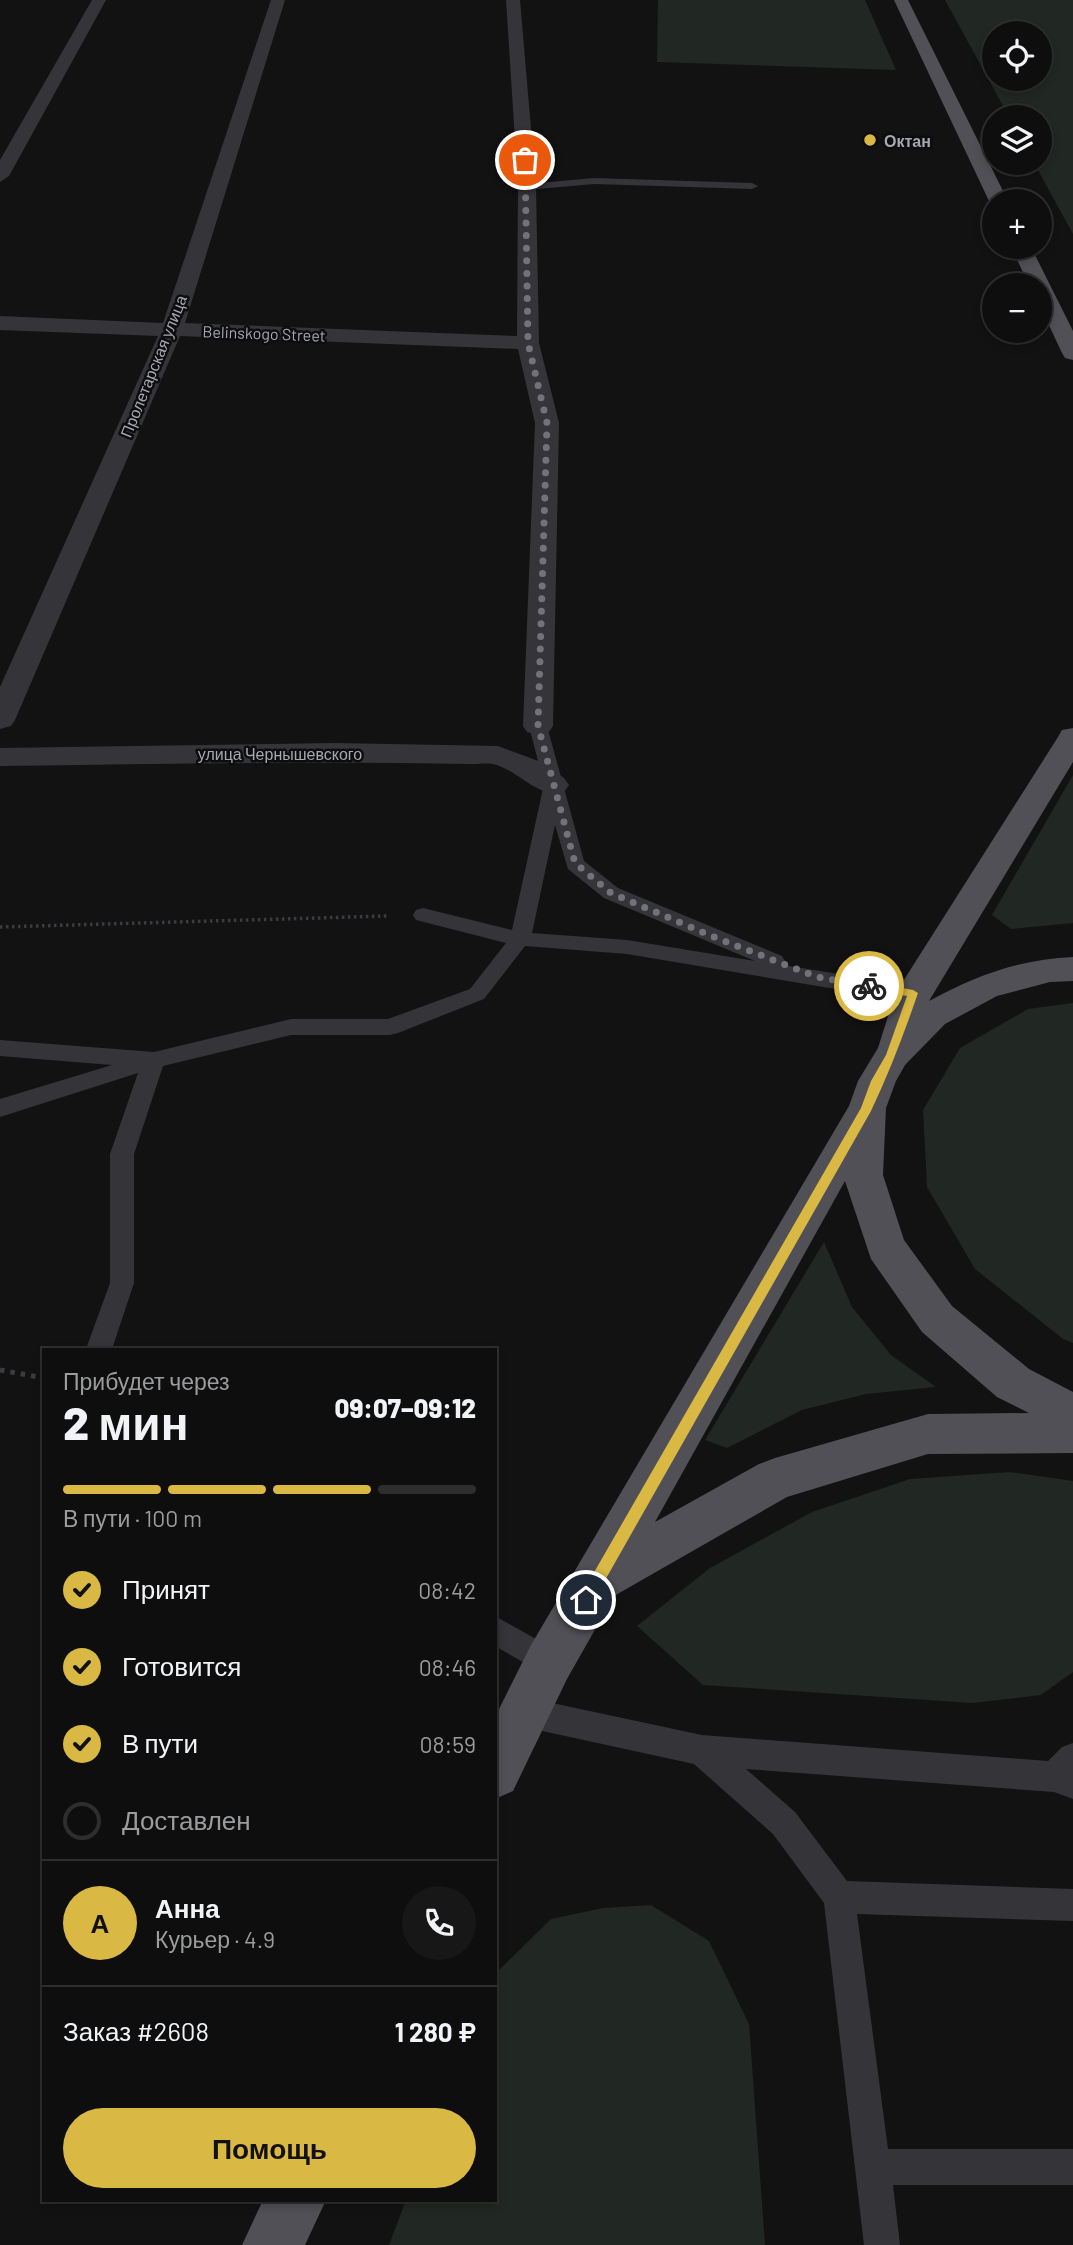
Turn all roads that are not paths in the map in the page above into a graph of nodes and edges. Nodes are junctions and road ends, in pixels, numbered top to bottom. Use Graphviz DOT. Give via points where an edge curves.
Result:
graph roads {
  1 [pos="99,0"];
  2 [pos="278,0"];
  3 [pos="513,0"];
  4 [pos="901,0"];
  5 [pos="0,176"];
  6 [pos="752,186"];
  7 [pos="527,187"];
  8 [pos="993,189"];
  9 [pos="1027,259"];
  10 [pos="0,323"];
  11 [pos="172,330"];
  12 [pos="528,343"];
  13 [pos="1073,353"];
  14 [pos="0,720"];
  15 [pos="538,726"];
  16 [pos="1073,737"];
  17 [pos="0,757"];
  18 [pos="553,785"];
  19 [pos="423,915"];
  20 [pos="520,939"];
  21 [pos="1073,969"];
  22 [pos="817,977"];
  23 [pos="913,993"];
  24 [pos="0,1048"];
  25 [pos="892,1055"];
  26 [pos="154,1060"];
  27 [pos="0,1108"];
  28 [pos="867,1108"];
  29 [pos="100,1348"];
  30 [pos="1073,1414"];
  31 [pos="1073,1433"];
  32 [pos="598,1579"];
  33 [pos="497,1631"];
  34 [pos="549,1662"];
  35 [pos="524,1712"];
  36 [pos="702,1750"];
  37 [pos="497,1769"];
  38 [pos="1067,1773"];
  39 [pos="839,1897"];
  40 [pos="1073,1905"];
  41 [pos="1073,2166"];
  42 [pos="873,2167"];
  43 [pos="294,2202"];
  44 [pos="273,2245"];
  45 [pos="882,2245"];
  1 -- 5 [label="street"];
  2 -- 11 [label="street, Пролетарская улица"];
  3 -- 7 [label="street"];
  4 -- 8 [label="main road"];
  6 -- 7 [label="lane" via="594,181"];
  7 -- 12 [label="street"];
  9 -- 13 [label="main road"];
  10 -- 11 [label="street, Belinskogo Street"];
  11 -- 12 [label="street, Belinskogo Street"];
  11 -- 14 [label="street, Пролетарская улица"];
  12 -- 15 [label="street" via="547,423"];
  15 -- 18 [label="lane"];
  16 -- 23 [label="main road"];
  17 -- 18 [label="street, улица Чернышевского" via="334,752 498,755 533,769"];
  18 -- 20 [label="lane"];
  18 -- 22 [label="lane" via="575,863 611,893"];
  19 -- 20 [label="lane"];
  20 -- 22 [label="lane" via="627,947"];
  20 -- 26 [label="lane" via="477,994 390,1027 290,1027"];
  21 -- 25 [label="main road" via="986,986 932,1015"];
  22 -- 23 [label="lane"];
  23 -- 25 [label="main road"];
  24 -- 26 [label="lane"];
  25 -- 28 [label="main road"];
  26 -- 27 [label="lane"];
  26 -- 29 [label="lane" via="122,1154 122,1283"];
  28 -- 30 [label="main road" via="863,1175 887,1247 937,1319 1013,1383"];
  28 -- 32 [label="main road"];
  31 -- 32 [label="main road" via="928,1434 775,1479"];
  32 -- 34 [label="main road"];
  33 -- 34 [label="lane"];
  34 -- 35 [label="main road"];
  35 -- 36 [label="lane"];
  35 -- 37 [label="main road"];
  36 -- 38 [label="lane"];
  36 -- 39 [label="lane" via="783,1823"];
  39 -- 40 [label="lane"];
  39 -- 42 [label="lane"];
  41 -- 42 [label="lane"];
  42 -- 45 [label="lane"];
  43 -- 44 [label="main road"];
}
